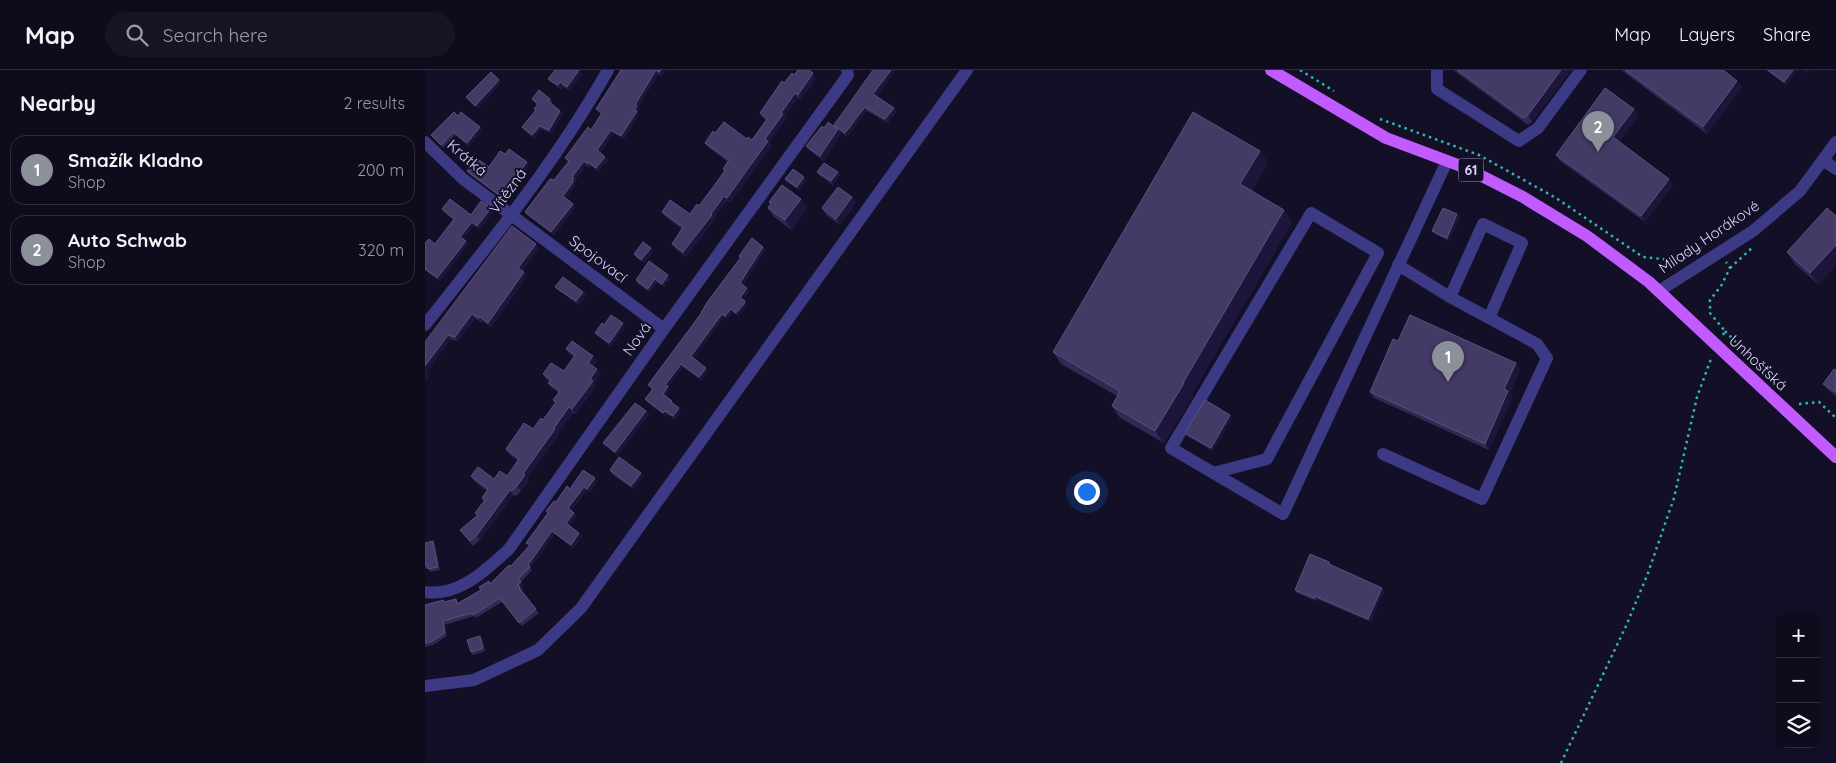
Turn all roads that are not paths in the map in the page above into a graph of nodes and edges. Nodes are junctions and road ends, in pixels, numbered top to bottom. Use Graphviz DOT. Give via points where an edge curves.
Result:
graph roads {
  1 [pos="608,70"];
  2 [pos="847,70"];
  3 [pos="967,70"];
  4 [pos="1271,70"];
  5 [pos="1437,70"];
  6 [pos="1581,70"];
  7 [pos="425,142"];
  8 [pos="1836,142"];
  9 [pos="1823,160"];
  10 [pos="1447,161"];
  11 [pos="1836,170"];
  12 [pos="512,215"];
  13 [pos="1398,265"];
  14 [pos="1659,291"];
  15 [pos="1450,297"];
  16 [pos="1489,318"];
  17 [pos="425,325"];
  18 [pos="663,329"];
  19 [pos="1383,454"];
  20 [pos="1836,458"];
  21 [pos="1213,473"];
  22 [pos="425,592"];
  23 [pos="425,686"];
  1 -- 12 [label="street, Vítězná" via="583,113"];
  2 -- 18 [label="street, Nová" via="848,74"];
  3 -- 23 [label="street" via="581,608 538,650 474,680"];
  4 -- 10 [label="main road, 61" via="1386,138"];
  5 -- 6 [label="street" via="1437,89 1519,141 1538,128"];
  7 -- 12 [label="street, Krátká" via="463,179"];
  8 -- 9 [label="street, Milady Horákové"];
  9 -- 11 [label="street"];
  9 -- 14 [label="street, Milady Horákové" via="1800,191 1753,231"];
  10 -- 13 [label="street"];
  10 -- 14 [label="main road, 61" via="1523,197 1587,236"];
  12 -- 17 [label="street, Vítězná"];
  12 -- 18 [label="street, Spojovací"];
  13 -- 15 [label="street"];
  13 -- 21 [label="street" via="1283,514"];
  14 -- 20 [label="main road, Unhošťská / 61"];
  15 -- 16 [label="street"];
  15 -- 16 [label="street" via="1483,224 1522,243"];
  16 -- 19 [label="street" via="1537,344 1547,358 1482,498"];
  18 -- 22 [label="street, Nová" via="509,549 463,586"];
  21 -- 21 [label="street" via="1171,448 1311,213 1378,253 1267,459"];
}
